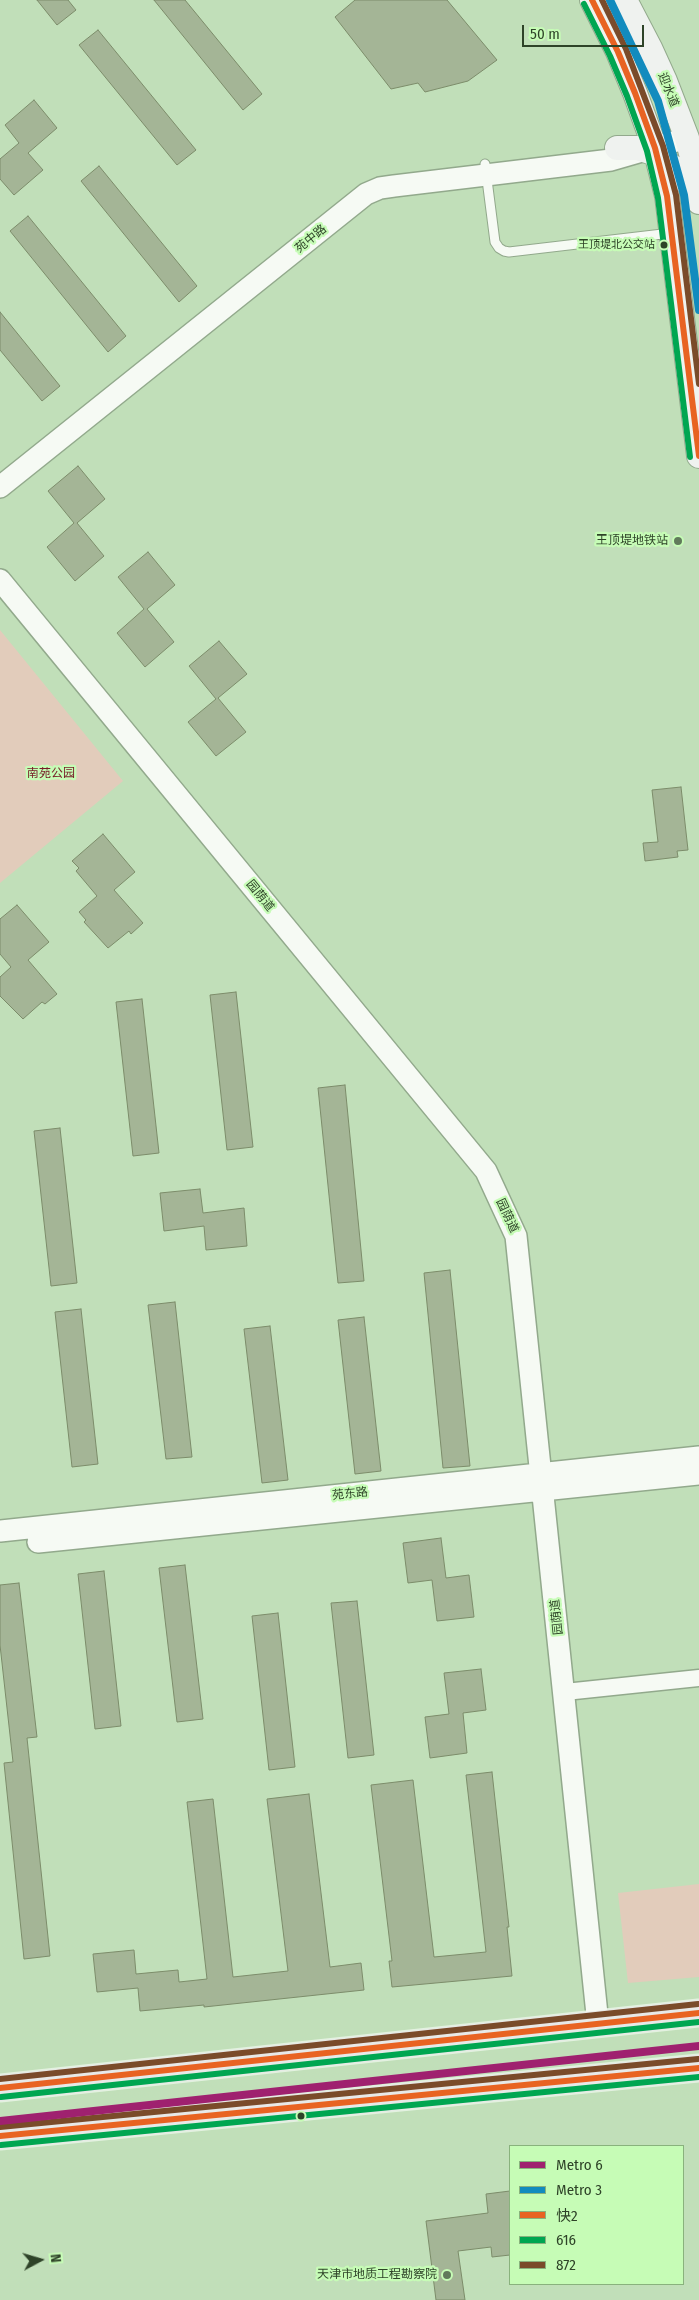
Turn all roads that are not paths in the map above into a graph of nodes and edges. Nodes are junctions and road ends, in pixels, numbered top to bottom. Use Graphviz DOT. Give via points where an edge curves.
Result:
graph roads {
  1 [pos="592,0"];
  2 [pos="625,0"];
  3 [pos="685,132"];
  4 [pos="617,148"];
  5 [pos="652,148"];
  6 [pos="486,170"];
  7 [pos="699,184"];
  8 [pos="699,202"];
  9 [pos="672,233"];
  10 [pos="699,456"];
  11 [pos="0,475"];
  12 [pos="0,487"];
  13 [pos="0,580"];
  14 [pos="699,1457"];
  15 [pos="699,1474"];
  16 [pos="542,1482"];
  17 [pos="0,1531"];
  18 [pos="0,1546"];
  19 [pos="699,1678"];
  20 [pos="565,1692"];
  21 [pos="699,2013"];
  22 [pos="598,2024"];
  23 [pos="699,2068"];
  24 [pos="0,2088"];
  25 [pos="0,2136"];
  1 -- 5 [label="main road" via="618,52"];
  2 -- 3 [label="main road, 迎水道" via="650,48"];
  3 -- 5 [label="street, 苑中路"];
  3 -- 7 [label="main road, 迎水道"];
  4 -- 5 [label="main road"];
  4 -- 6 [label="street, 苑中路"];
  5 -- 6 [label="street, 苑中路" via="611,160"];
  5 -- 8 [label="main road" via="680,173"];
  5 -- 9 [label="main road" via="668,196"];
  6 -- 9 [label="lane" via="494,242 509,252"];
  6 -- 11 [label="street, 苑中路" via="400,173 362,188"];
  6 -- 12 [label="street, 苑中路" via="380,188 366,194"];
  9 -- 10 [label="main road"];
  13 -- 16 [label="street, 园荫道" via="486,1171 516,1236"];
  14 -- 16 [label="street, 苑东路"];
  15 -- 16 [label="street, 苑东路"];
  16 -- 17 [label="street, 苑东路"];
  16 -- 18 [label="street, 苑东路"];
  16 -- 20 [label="street, 园荫道"];
  19 -- 20 [label="street"];
  20 -- 22 [label="street, 园荫道"];
  21 -- 22 [label="main road"];
  22 -- 24 [label="main road"];
  23 -- 25 [label="main road"];
}
